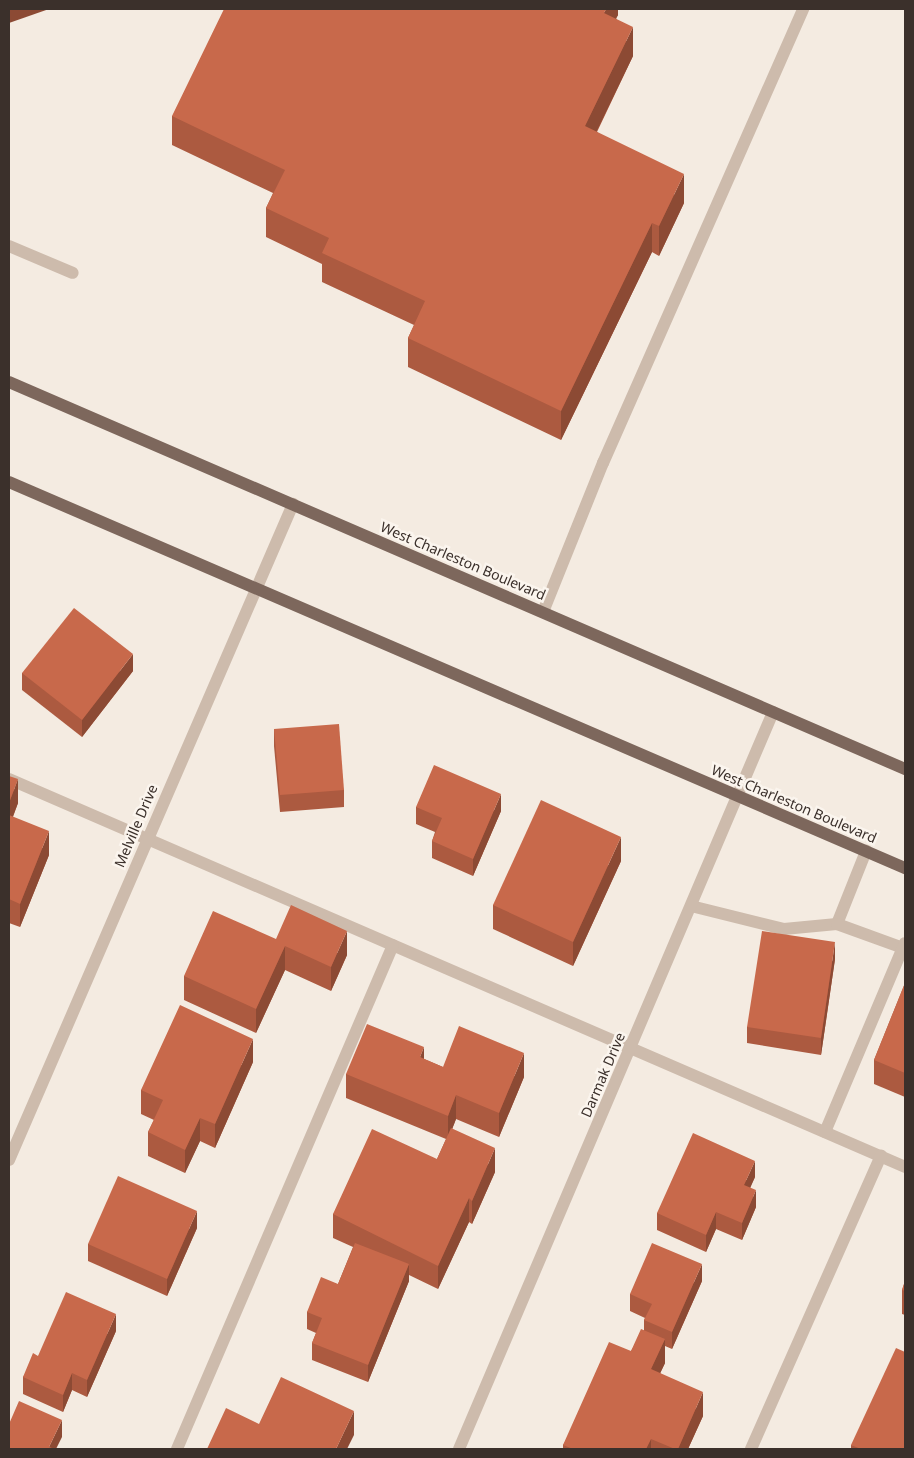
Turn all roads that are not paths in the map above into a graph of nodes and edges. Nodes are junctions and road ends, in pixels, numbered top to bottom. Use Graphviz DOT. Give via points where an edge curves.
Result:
graph roads {
  1 [pos="803,9"];
  2 [pos="9,246"];
  3 [pos="73,273"];
  4 [pos="9,382"];
  5 [pos="9,482"];
  6 [pos="293,504"];
  7 [pos="255,588"];
  8 [pos="543,612"];
  9 [pos="773,712"];
  10 [pos="905,769"];
  11 [pos="9,779"];
  12 [pos="736,795"];
  13 [pos="147,839"];
  14 [pos="866,851"];
  15 [pos="905,868"];
  16 [pos="691,906"];
  17 [pos="837,924"];
  18 [pos="393,945"];
  19 [pos="904,946"];
  20 [pos="631,1048"];
  21 [pos="825,1132"];
  22 [pos="880,1156"];
  23 [pos="9,1160"];
  24 [pos="905,1167"];
  25 [pos="177,1449"];
  26 [pos="459,1449"];
  27 [pos="751,1449"];
  1 -- 8 [label="street" via="603,463"];
  2 -- 3 [label="street"];
  4 -- 6 [label="main road, West Charleston Boulevard"];
  5 -- 7 [label="main road, West Charleston Boulevard"];
  6 -- 7 [label="street, Melville Drive"];
  6 -- 8 [label="main road, West Charleston Boulevard"];
  7 -- 12 [label="main road, West Charleston Boulevard"];
  7 -- 13 [label="street, Melville Drive"];
  8 -- 9 [label="main road, West Charleston Boulevard"];
  9 -- 10 [label="main road, West Charleston Boulevard"];
  9 -- 12 [label="street, Darmak Drive"];
  11 -- 13 [label="street"];
  12 -- 14 [label="main road, West Charleston Boulevard"];
  12 -- 16 [label="street, Darmak Drive"];
  13 -- 18 [label="street"];
  13 -- 23 [label="street, Melville Drive"];
  14 -- 15 [label="main road, West Charleston Boulevard"];
  14 -- 17 [label="street"];
  16 -- 17 [label="street" via="784,929"];
  16 -- 20 [label="street, Darmak Drive"];
  17 -- 19 [label="street"];
  18 -- 20 [label="street"];
  18 -- 25 [label="street"];
  19 -- 21 [label="street"];
  20 -- 21 [label="street"];
  20 -- 26 [label="street, Darmak Drive"];
  21 -- 22 [label="street"];
  22 -- 24 [label="street"];
  22 -- 27 [label="street"];
}
